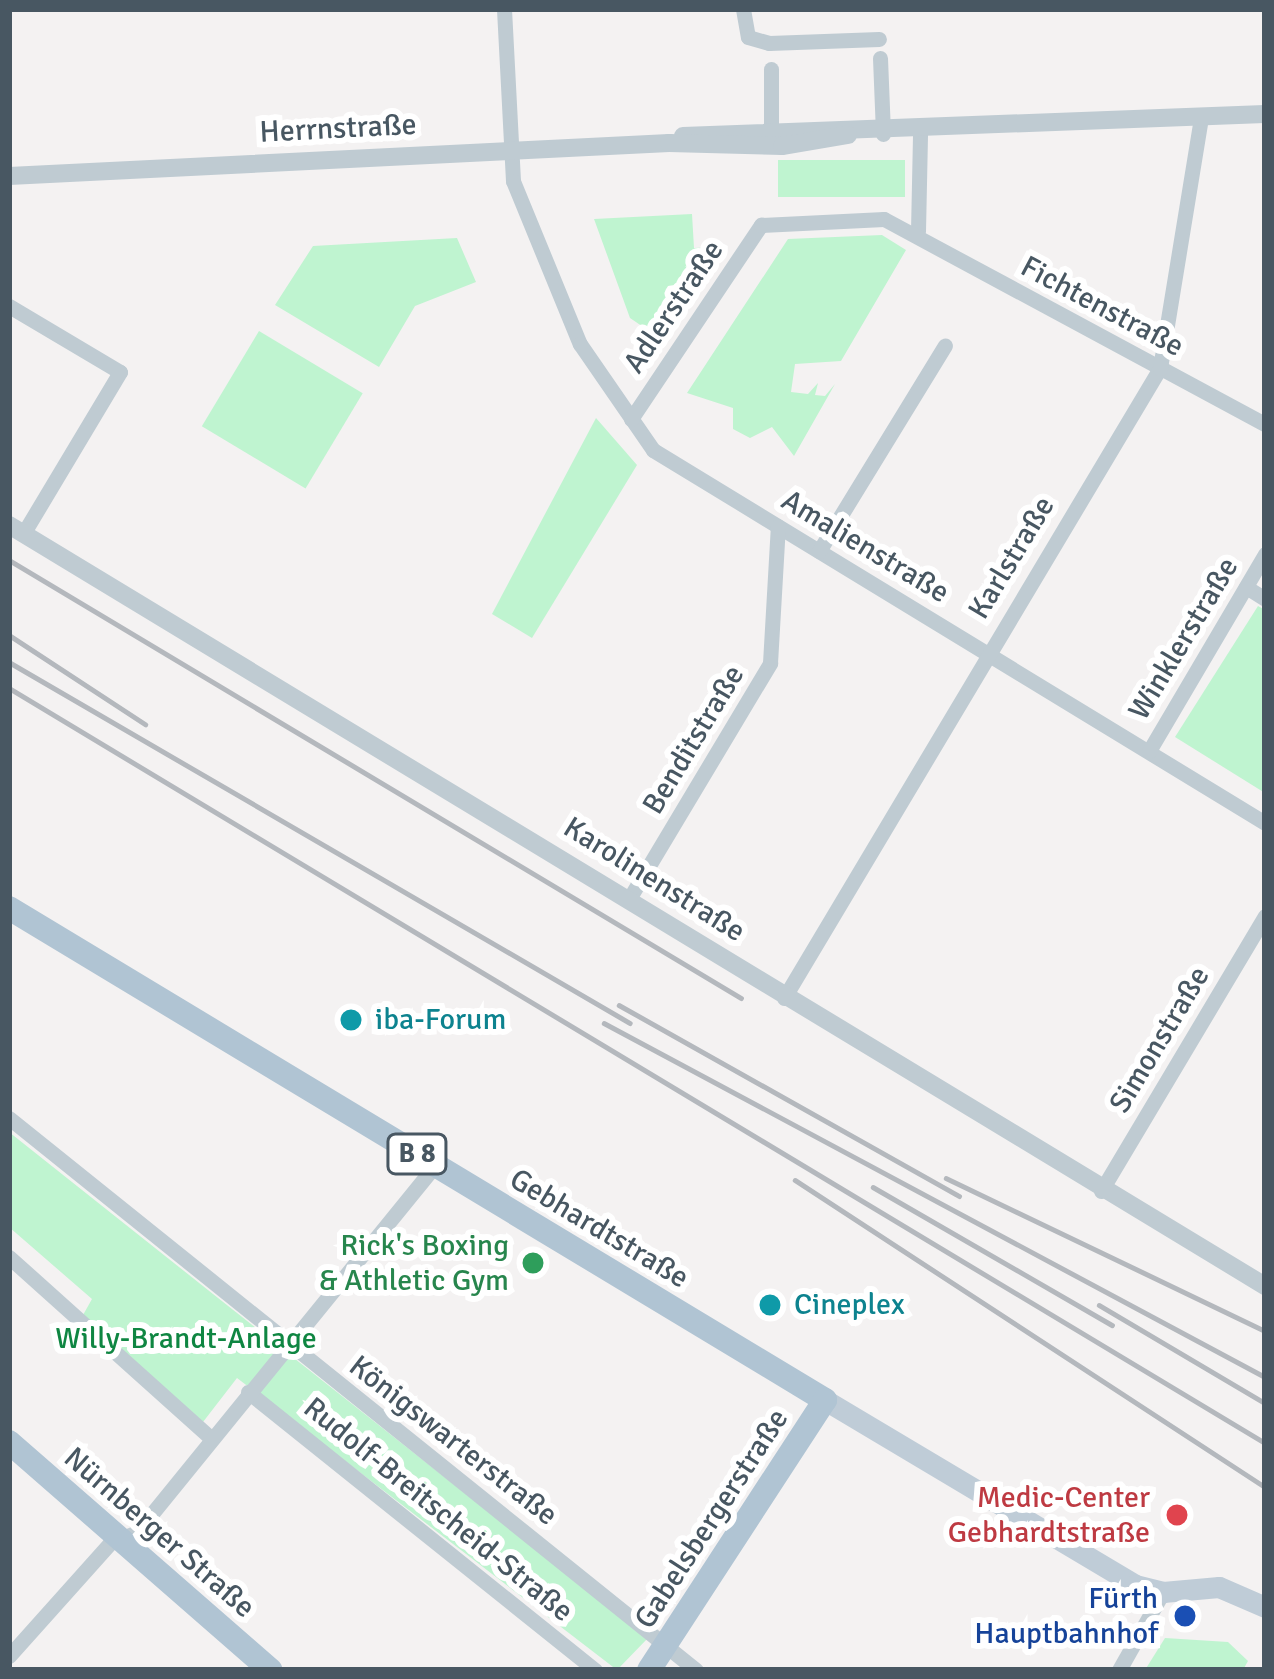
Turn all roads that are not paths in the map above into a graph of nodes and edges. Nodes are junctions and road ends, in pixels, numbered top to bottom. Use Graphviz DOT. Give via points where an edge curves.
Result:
graph roads {
  1 [pos="503,9"];
  2 [pos="743,9"];
  3 [pos="879,39"];
  4 [pos="880,58"];
  5 [pos="771,69"];
  6 [pos="1265,114"];
  7 [pos="1201,117"];
  8 [pos="771,132"];
  9 [pos="920,132"];
  10 [pos="883,134"];
  11 [pos="848,135"];
  12 [pos="669,143"];
  13 [pos="512,151"];
  14 [pos="9,176"];
  15 [pos="761,225"];
  16 [pos="918,232"];
  17 [pos="9,306"];
  18 [pos="944,345"];
  19 [pos="1160,368"];
  20 [pos="631,418"];
  21 [pos="1265,424"];
  22 [pos="778,526"];
  23 [pos="16,530"];
  24 [pos="819,551"];
  25 [pos="1265,554"];
  26 [pos="1246,586"];
  27 [pos="1265,598"];
  28 [pos="986,652"];
  29 [pos="1148,751"];
  30 [pos="1265,824"];
  31 [pos="629,899"];
  32 [pos="9,908"];
  33 [pos="1265,916"];
  34 [pos="784,998"];
  35 [pos="9,1118"];
  36 [pos="435,1166"];
  37 [pos="1101,1191"];
  38 [pos="9,1256"];
  39 [pos="1265,1286"];
  40 [pos="290,1346"];
  41 [pos="248,1392"];
  42 [pos="825,1400"];
  43 [pos="211,1438"];
  44 [pos="9,1442"];
  45 [pos="122,1540"];
  46 [pos="1163,1592"];
  47 [pos="1265,1607"];
  48 [pos="668,1644"];
  49 [pos="9,1656"];
  50 [pos="270,1670"];
  51 [pos="595,1670"];
  52 [pos="649,1670"];
  53 [pos="696,1670"];
  54 [pos="1119,1670"];
  1 -- 13 [label="street, Amalienstraße"];
  2 -- 3 [label="street" via="748,37"];
  4 -- 10 [label="street"];
  5 -- 8 [label="street"];
  6 -- 7 [label="street, Herrnstraße"];
  7 -- 9 [label="street, Herrnstraße"];
  7 -- 19 [label="street, Karlstraße"];
  8 -- 11 [label="street, Herrnstraße"];
  8 -- 12 [label="street, Herrnstraße"];
  9 -- 10 [label="street, Herrnstraße"];
  9 -- 16 [label="street"];
  10 -- 11 [label="street, Herrnstraße"];
  11 -- 12 [label="street, Herrnstraße" via="782,146"];
  12 -- 13 [label="street, Herrnstraße"];
  13 -- 14 [label="street, Herrnstraße"];
  13 -- 20 [label="street, Amalienstraße" via="513,181 580,344"];
  15 -- 16 [label="street, Fichtenstraße" via="884,219"];
  15 -- 20 [label="street, Adlerstraße"];
  16 -- 19 [label="street, Fichtenstraße"];
  17 -- 23 [label="street" via="120,372"];
  18 -- 24 [label="street"];
  19 -- 21 [label="street, Fichtenstraße"];
  19 -- 28 [label="street, Karlstraße"];
  20 -- 22 [label="street, Amalienstraße" via="653,450"];
  22 -- 24 [label="street, Amalienstraße"];
  22 -- 31 [label="street, Benditstraße" via="770,663"];
  23 -- 31 [label="street, Karolinenstraße"];
  24 -- 28 [label="street, Amalienstraße"];
  25 -- 26 [label="street, Winklerstraße"];
  26 -- 27 [label="street"];
  26 -- 29 [label="street, Winklerstraße"];
  28 -- 29 [label="street, Amalienstraße"];
  28 -- 34 [label="street, Karlstraße"];
  29 -- 30 [label="street, Amalienstraße"];
  31 -- 34 [label="street, Karolinenstraße"];
  32 -- 36 [label="main road, Gebhardtstraße / B 8"];
  33 -- 37 [label="street, Simonstraße"];
  34 -- 37 [label="street, Karolinenstraße"];
  35 -- 40 [label="street, Königswarterstraße"];
  36 -- 40 [label="street"];
  36 -- 42 [label="main road, Gebhardtstraße / B 8"];
  37 -- 39 [label="street, Karolinenstraße"];
  38 -- 43 [label="street"];
  40 -- 41 [label="street"];
  40 -- 48 [label="street, Königswarterstraße"];
  41 -- 43 [label="street"];
  41 -- 51 [label="street, Rudolf-Breitscheid-Straße"];
  42 -- 46 [label="main road, Gebhardtstraße" via="1135,1585"];
  42 -- 48 [label="main road, Gabelsbergerstraße"];
  43 -- 45 [label="street"];
  44 -- 45 [label="main road, Nürnberger Straße"];
  45 -- 49 [label="street" via="110,1543"];
  45 -- 50 [label="main road, Nürnberger Straße"];
  46 -- 47 [label="main road" via="1219,1587"];
  46 -- 54 [label="street"];
  48 -- 52 [label="main road, Gabelsbergerstraße"];
  48 -- 53 [label="street, Königswarterstraße"];
}
